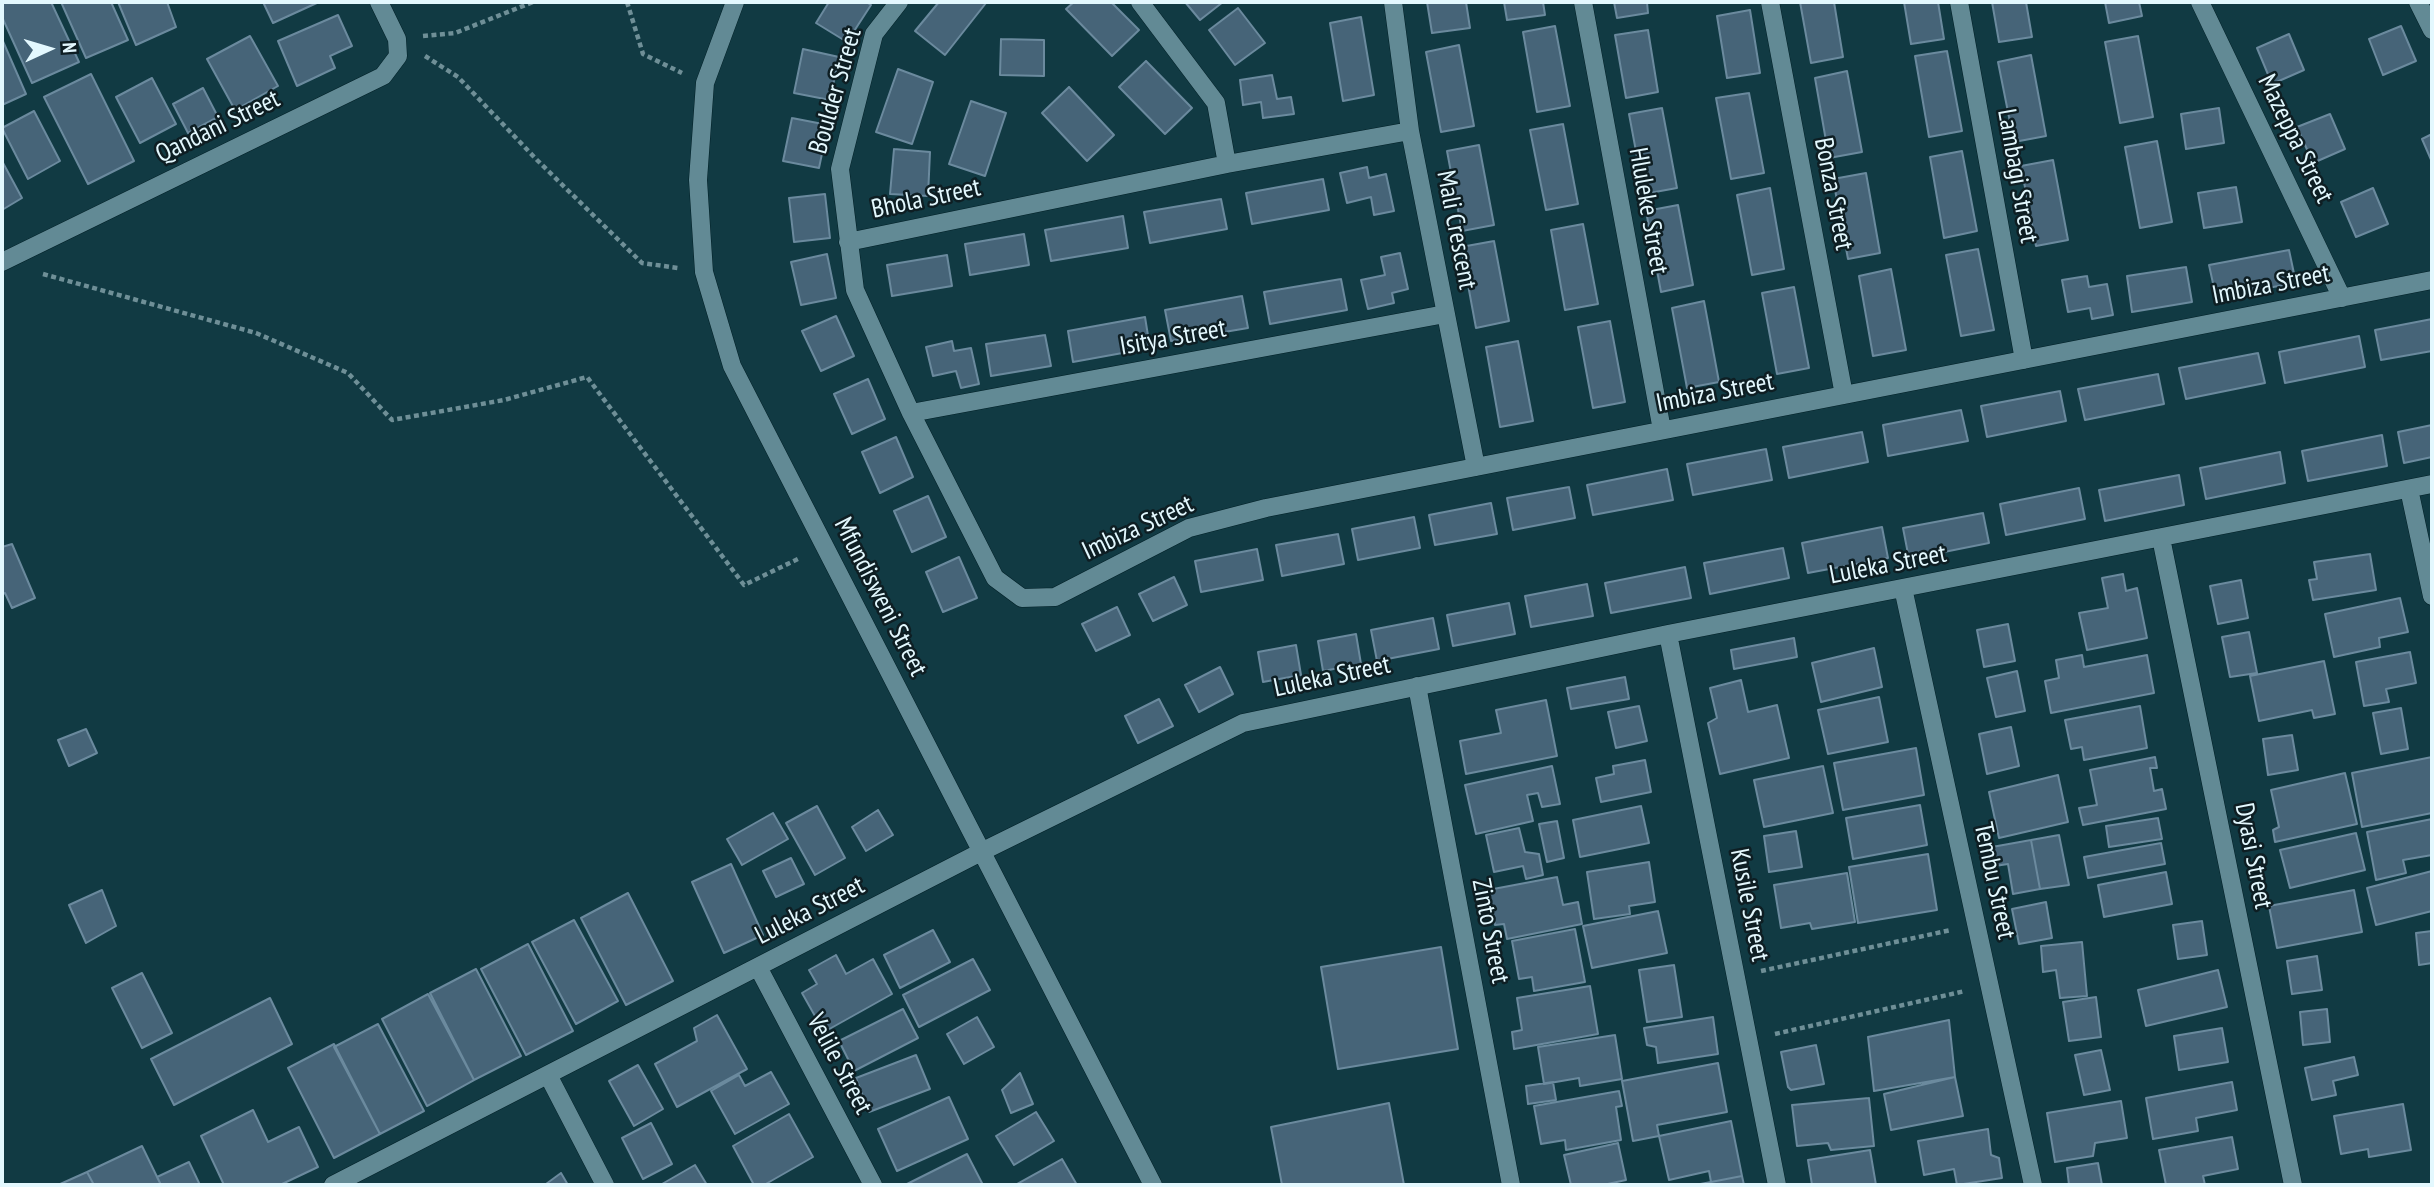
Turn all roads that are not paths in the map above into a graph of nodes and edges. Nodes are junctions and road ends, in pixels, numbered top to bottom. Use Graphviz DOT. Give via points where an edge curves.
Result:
graph roads {
  1 [pos="379,2"];
  2 [pos="735,2"];
  3 [pos="899,2"];
  4 [pos="1140,2"];
  5 [pos="1393,2"];
  6 [pos="1583,2"];
  7 [pos="1770,2"];
  8 [pos="1959,2"];
  9 [pos="2200,2"];
  10 [pos="2418,2"];
  11 [pos="2432,30"];
  12 [pos="1410,131"];
  13 [pos="1227,164"];
  14 [pos="848,242"];
  15 [pos="2,262"];
  16 [pos="2432,280"];
  17 [pos="2342,298"];
  18 [pos="1445,314"];
  19 [pos="2024,360"];
  20 [pos="1844,395"];
  21 [pos="911,413"];
  22 [pos="1662,430"];
  23 [pos="1476,467"];
  24 [pos="2432,484"];
  25 [pos="2409,489"];
  26 [pos="2161,538"];
  27 [pos="1903,588"];
  28 [pos="2432,596"];
  29 [pos="1022,598"];
  30 [pos="1668,634"];
  31 [pos="1417,686"];
  32 [pos="981,852"];
  33 [pos="758,967"];
  34 [pos="548,1075"];
  35 [pos="344,1183"];
  36 [pos="605,1185"];
  37 [pos="873,1185"];
  38 [pos="1153,1185"];
  39 [pos="1511,1185"];
  40 [pos="1777,1185"];
  41 [pos="2033,1185"];
  42 [pos="2293,1185"];
  1 -- 15 [label="street, Qandani Street" via="397,39 398,56 383,76"];
  2 -- 32 [label="street, Mfundisweni Street" via="705,83 698,180 704,272 732,366"];
  3 -- 14 [label="street, Boulder Street" via="874,34 840,169"];
  4 -- 13 [label="street" via="1216,103"];
  5 -- 12 [label="street, Mali Crescent"];
  6 -- 22 [label="street, Hluleke Street"];
  7 -- 20 [label="street, Bonza Street"];
  8 -- 19 [label="street, Lambagi Street"];
  9 -- 17 [label="street, Mazeppa Street"];
  10 -- 11 [label="street"];
  12 -- 13 [label="street, Bhola Street"];
  12 -- 18 [label="street, Mali Crescent"];
  13 -- 14 [label="street, Bhola Street"];
  14 -- 21 [label="street, Bhola Street" via="855,290"];
  16 -- 17 [label="street, Imbiza Street"];
  17 -- 19 [label="street, Imbiza Street"];
  18 -- 21 [label="street, Isitya Street"];
  18 -- 23 [label="street, Mali Crescent"];
  19 -- 20 [label="street, Imbiza Street"];
  20 -- 22 [label="street, Imbiza Street"];
  21 -- 29 [label="street, Bhola Street" via="995,578"];
  22 -- 23 [label="street, Imbiza Street"];
  23 -- 29 [label="street, Imbiza Street" via="1189,528 1055,597"];
  24 -- 25 [label="street, Luleka Street"];
  25 -- 26 [label="street, Luleka Street"];
  25 -- 28 [label="street"];
  26 -- 27 [label="street, Luleka Street"];
  26 -- 42 [label="street, Dyasi Street"];
  27 -- 30 [label="street, Luleka Street"];
  27 -- 41 [label="street, Tembu Street"];
  30 -- 31 [label="street, Luleka Street"];
  30 -- 40 [label="street, Kusile Street"];
  31 -- 32 [label="street, Luleka Street" via="1243,723"];
  31 -- 39 [label="street, Zinto Street"];
  32 -- 33 [label="street, Luleka Street"];
  32 -- 38 [label="street, Mfundisweni Street"];
  33 -- 34 [label="street, Luleka Street"];
  33 -- 37 [label="street, Velile Street"];
  34 -- 35 [label="street, Luleka Street"];
  34 -- 36 [label="street"];
}
